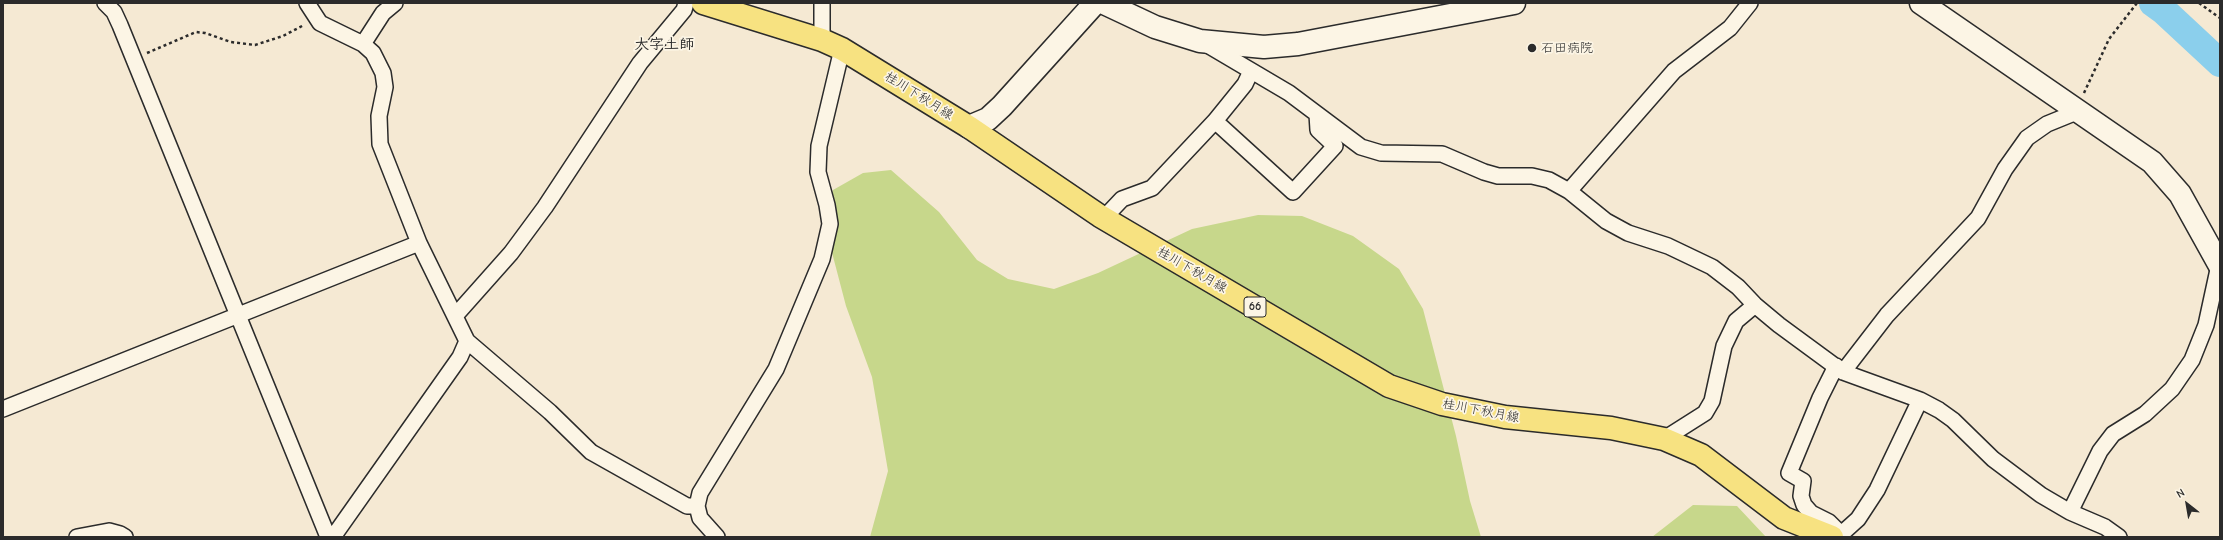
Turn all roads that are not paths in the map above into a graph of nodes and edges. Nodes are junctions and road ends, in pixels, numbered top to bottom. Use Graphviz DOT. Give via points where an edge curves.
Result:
graph roads {
  1 [pos="105,3"];
  2 [pos="307,3"];
  3 [pos="394,3"];
  4 [pos="686,3"];
  5 [pos="703,3"];
  6 [pos="822,3"];
  7 [pos="1095,3"];
  8 [pos="1104,3"];
  9 [pos="1514,3"];
  10 [pos="1750,3"];
  11 [pos="1921,3"];
  12 [pos="822,40"];
  13 [pos="1200,40"];
  14 [pos="362,44"];
  15 [pos="842,49"];
  16 [pos="1251,71"];
  17 [pos="2079,111"];
  18 [pos="1317,114"];
  19 [pos="1215,121"];
  20 [pos="969,127"];
  21 [pos="1569,191"];
  22 [pos="1104,218"];
  23 [pos="419,243"];
  24 [pos="2220,265"];
  25 [pos="1755,305"];
  26 [pos="237,315"];
  27 [pos="455,316"];
  28 [pos="467,341"];
  29 [pos="1840,369"];
  30 [pos="1920,400"];
  31 [pos="3,410"];
  32 [pos="1664,439"];
  33 [pos="698,506"];
  34 [pos="2070,512"];
  35 [pos="1837,536"];
  36 [pos="77,537"];
  37 [pos="124,537"];
  38 [pos="328,537"];
  39 [pos="333,537"];
  40 [pos="717,537"];
  41 [pos="2119,537"];
  1 -- 26 [label="street" via="117,18"];
  2 -- 14 [label="street" via="320,23"];
  3 -- 14 [label="street" via="383,12"];
  4 -- 27 [label="street" via="684,10 640,63 511,254"];
  5 -- 12 [label="main road, 桂川下秋月線 / 66"];
  6 -- 12 [label="street"];
  7 -- 20 [label="street" via="1002,106 988,119"];
  8 -- 13 [label="street" via="1155,26"];
  9 -- 13 [label="street" via="1298,44 1264,47"];
  10 -- 21 [label="street" via="1730,28 1674,71"];
  11 -- 17 [label="street"];
  12 -- 15 [label="main road, 桂川下秋月線 / 66"];
  13 -- 16 [label="street"];
  14 -- 23 [label="street" via="374,53 383,73 385,87 379,116 380,144"];
  15 -- 20 [label="main road, 桂川下秋月線 / 66"];
  15 -- 33 [label="street" via="819,146 818,172 828,205 830,224 822,259 776,370 700,493"];
  16 -- 18 [label="street" via="1289,93"];
  16 -- 19 [label="street" via="1245,84"];
  17 -- 24 [label="street" via="2152,162 2167,178 2180,194"];
  17 -- 29 [label="street" via="2047,124 2027,138 2005,169 1978,218"];
  18 -- 19 [label="street" via="1318,130 1335,146 1293,192"];
  18 -- 21 [label="street" via="1361,147 1381,154 1442,154 1484,172 1498,176 1532,176 1549,180"];
  19 -- 22 [label="street" via="1152,188 1122,199"];
  20 -- 22 [label="main road, 桂川下秋月線 / 66"];
  21 -- 25 [label="street" via="1606,221 1628,233 1668,246 1712,267 1738,287"];
  22 -- 32 [label="main road, 桂川下秋月線 / 66" via="1389,386 1442,404 1505,417 1611,428"];
  23 -- 26 [label="street"];
  23 -- 27 [label="street"];
  24 -- 34 [label="street" via="2206,325 2192,360 2172,389 2145,414 2113,434 2100,451"];
  25 -- 29 [label="street" via="1779,326"];
  25 -- 32 [label="street" via="1736,321 1724,346 1712,401 1705,413"];
  26 -- 31 [label="street"];
  26 -- 38 [label="street"];
  27 -- 28 [label="street"];
  28 -- 33 [label="street" via="550,412 591,452 687,506"];
  28 -- 39 [label="street" via="460,356"];
  29 -- 30 [label="street"];
  29 -- 35 [label="street" via="1820,398 1789,473 1803,481 1801,496 1804,505 1812,513 1829,522"];
  30 -- 34 [label="street" via="1953,420 2014,476"];
  30 -- 35 [label="street" via="1877,490 1858,519"];
  32 -- 35 [label="main road, 桂川下秋月線 / 66" via="1701,455 1784,518"];
  33 -- 40 [label="street" via="700,518"];
  34 -- 41 [label="street" via="2105,527"];
  36 -- 37 [label="street" via="109,531"];
}
